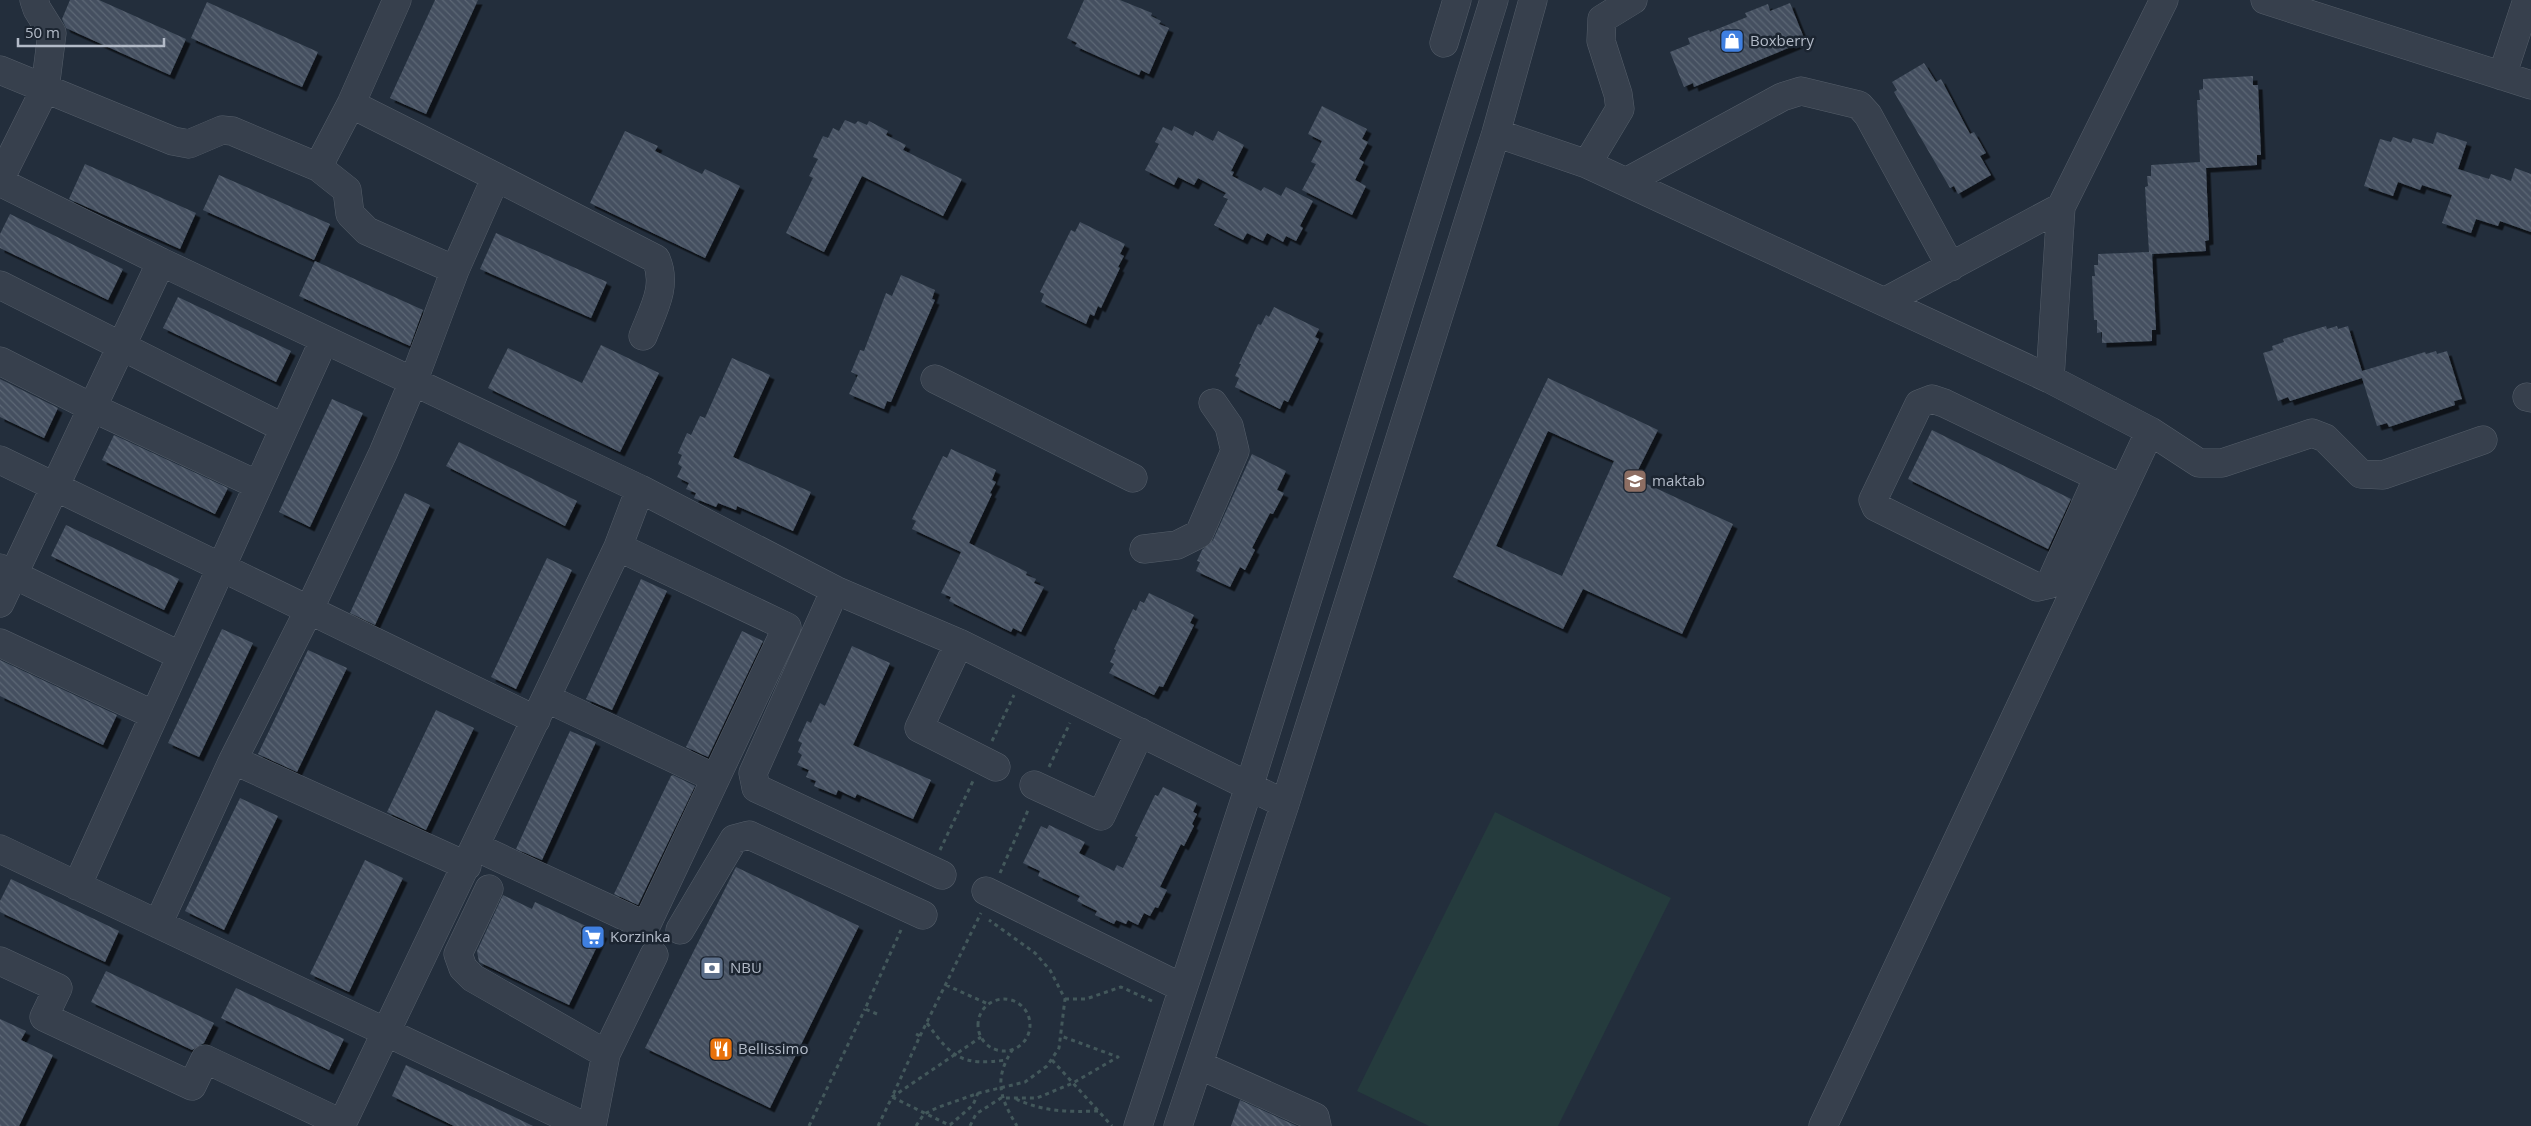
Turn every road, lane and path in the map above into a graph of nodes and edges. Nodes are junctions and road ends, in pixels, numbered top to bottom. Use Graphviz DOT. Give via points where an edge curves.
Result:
graph roads {
  1 [pos="34,0"];
  2 [pos="397,0"];
  3 [pos="1457,0"];
  4 [pos="1494,0"];
  5 [pos="1533,0"];
  6 [pos="1633,0"];
  7 [pos="2164,0"];
  8 [pos="2265,0"];
  9 [pos="2527,0"];
  10 [pos="1444,42"];
  11 [pos="0,70"];
  12 [pos="2502,76"];
  13 [pos="2531,85"];
  14 [pos="44,89"];
  15 [pos="351,104"];
  16 [pos="1496,132"];
  17 [pos="1587,164"];
  18 [pos="318,167"];
  19 [pos="496,177"];
  20 [pos="0,181"];
  21 [pos="1626,182"];
  22 [pos="2061,207"];
  23 [pos="161,262"];
  24 [pos="1951,267"];
  25 [pos="455,270"];
  26 [pos="0,285"];
  27 [pos="1884,302"];
  28 [pos="643,336"];
  29 [pos="324,340"];
  30 [pos="121,346"];
  31 [pos="0,361"];
  32 [pos="935,379"];
  33 [pos="2050,379"];
  34 [pos="413,382"];
  35 [pos="1213,402"];
  36 [pos="92,408"];
  37 [pos="284,428"];
  38 [pos="2150,431"];
  39 [pos="2483,440"];
  40 [pos="0,460"];
  41 [pos="2098,477"];
  42 [pos="1133,478"];
  43 [pos="258,485"];
  44 [pos="56,487"];
  45 [pos="640,489"];
  46 [pos="2123,489"];
  47 [pos="618,547"];
  48 [pos="1144,549"];
  49 [pos="221,567"];
  50 [pos="7,572"];
  51 [pos="835,590"];
  52 [pos="0,603"];
  53 [pos="309,610"];
  54 [pos="0,643"];
  55 [pos="959,643"];
  56 [pos="181,656"];
  57 [pos="1023,675"];
  58 [pos="541,709"];
  59 [pos="154,715"];
  60 [pos="1140,732"];
  61 [pos="233,760"];
  62 [pos="990,764"];
  63 [pos="715,778"];
  64 [pos="1034,785"];
  65 [pos="1249,787"];
  66 [pos="1285,804"];
  67 [pos="831,824"];
  68 [pos="0,850"];
  69 [pos="472,856"];
  70 [pos="811,863"];
  71 [pos="942,875"];
  72 [pos="77,886"];
  73 [pos="489,890"];
  74 [pos="986,900"];
  75 [pos="923,915"];
  76 [pos="158,924"];
  77 [pos="680,930"];
  78 [pos="654,955"];
  79 [pos="0,962"];
  80 [pos="946,985"];
  81 [pos="1178,985"];
  82 [pos="1065,999"];
  83 [pos="988,1004"];
  84 [pos="865,1009"];
  85 [pos="927,1022"];
  86 [pos="386,1033"];
  87 [pos="916,1034"];
  88 [pos="920,1036"];
  89 [pos="1061,1036"];
  90 [pos="981,1037"];
  91 [pos="1013,1049"];
  92 [pos="606,1054"];
  93 [pos="954,1055"];
  94 [pos="1006,1060"];
  95 [pos="1052,1060"];
  96 [pos="1199,1065"];
  97 [pos="1073,1083"];
  98 [pos="1001,1089"];
  99 [pos="979,1093"];
  100 [pos="892,1097"];
  101 [pos="1001,1098"];
  102 [pos="1016,1099"];
  103 [pos="1099,1111"];
  104 [pos="924,1114"];
  105 [pos="342,1125"];
  106 [pos="584,1126"];
  107 [pos="592,1126"];
  108 [pos="810,1126"];
  109 [pos="878,1126"];
  110 [pos="916,1126"];
  111 [pos="950,1126"];
  112 [pos="970,1126"];
  113 [pos="1017,1126"];
  114 [pos="1112,1126"];
  115 [pos="1138,1126"];
  116 [pos="1178,1126"];
  117 [pos="1317,1126"];
  118 [pos="1823,1126"];
  1 -- 14 [label="street" via="52,34"];
  2 -- 15 [label="street"];
  3 -- 10 [label="street"];
  4 -- 65 [label="street"];
  5 -- 16 [label="street"];
  6 -- 17 [label="street" via="1602,19 1601,41 1620,109"];
  7 -- 22 [label="street"];
  8 -- 12 [label="street"];
  9 -- 12 [label="street"];
  11 -- 14 [label="street"];
  12 -- 13 [label="street"];
  14 -- 18 [label="street" via="173,141 189,144 222,130 232,131"];
  14 -- 20 [label="street"];
  15 -- 18 [label="street"];
  15 -- 19 [label="street"];
  16 -- 17 [label="street"];
  16 -- 66 [label="street"];
  17 -- 21 [label="street"];
  18 -- 25 [label="street" via="347,190 350,214 367,231"];
  19 -- 25 [label="street"];
  19 -- 28 [label="street" via="656,260 662,272 662,289"];
  20 -- 23 [label="street"];
  21 -- 24 [label="street" via="1782,97 1802,91 1859,105 1868,115"];
  21 -- 27 [label="street"];
  22 -- 24 [label="street"];
  22 -- 33 [label="street"];
  23 -- 29 [label="street"];
  23 -- 30 [label="street"];
  24 -- 27 [label="street"];
  25 -- 34 [label="street"];
  26 -- 30 [label="street"];
  27 -- 33 [label="street"];
  29 -- 34 [label="street"];
  29 -- 37 [label="street"];
  30 -- 36 [label="street"];
  30 -- 37 [label="street"];
  31 -- 36 [label="street"];
  32 -- 42 [label="street"];
  33 -- 38 [label="street"];
  34 -- 45 [label="street"];
  34 -- 53 [label="street"];
  35 -- 48 [label="street" via="1229,426 1235,452 1199,534 1177,545"];
  36 -- 43 [label="street"];
  36 -- 44 [label="street"];
  37 -- 43 [label="street"];
  38 -- 39 [label="street" via="2199,463 2222,463 2312,433 2324,438 2361,474 2383,475"];
  38 -- 46 [label="street"];
  40 -- 44 [label="street"];
  41 -- 41 [label="street" via="1932,399 1919,404 1873,500 1876,508 2037,587 2050,584"];
  41 -- 46 [label="street"];
  43 -- 49 [label="street"];
  44 -- 49 [label="street"];
  44 -- 50 [label="street"];
  45 -- 47 [label="street"];
  45 -- 51 [label="street"];
  46 -- 118 [label="street"];
  47 -- 58 [label="street"];
  47 -- 63 [label="street" via="787,627"];
  49 -- 53 [label="street"];
  49 -- 56 [label="street"];
  50 -- 52 [label="street"];
  50 -- 56 [label="street"];
  51 -- 55 [label="street"];
  51 -- 67 [label="street" via="753,773 756,788"];
  53 -- 58 [label="street"];
  53 -- 61 [label="street"];
  54 -- 59 [label="street"];
  55 -- 57 [label="street"];
  55 -- 62 [label="street" via="919,728"];
  56 -- 59 [label="street"];
  57 -- 60 [label="street"];
  57 -- 62 [label="path"];
  58 -- 63 [label="street"];
  58 -- 69 [label="street"];
  59 -- 72 [label="street"];
  60 -- 64 [label="street" via="1101,816"];
  60 -- 65 [label="street"];
  61 -- 69 [label="street"];
  61 -- 76 [label="street"];
  63 -- 69 [label="street" via="646,926"];
  65 -- 66 [label="street"];
  65 -- 81 [label="street"];
  66 -- 96 [label="street"];
  67 -- 70 [label="street"];
  67 -- 71 [label="street"];
  68 -- 72 [label="street"];
  69 -- 86 [label="street"];
  70 -- 75 [label="street"];
  70 -- 77 [label="street" via="749,835 734,839"];
  72 -- 76 [label="street"];
  73 -- 92 [label="street" via="458,954 463,968 473,978"];
  74 -- 80 [label="path"];
  74 -- 81 [label="street"];
  74 -- 82 [label="path" via="1050,970"];
  76 -- 86 [label="street"];
  78 -- 92 [label="street"];
  79 -- 105 [label="street" via="58,988 44,1017 192,1086 205,1060"];
  80 -- 83 [label="path"];
  80 -- 85 [label="path"];
  81 -- 82 [label="path" via="1152,1001 1121,987 1086,999"];
  81 -- 115 [label="street"];
  82 -- 89 [label="path"];
  83 -- 90 [label="path" via="979,1017"];
  83 -- 91 [label="path" via="1003,998 1012,999 1029,1016 1030,1032"];
  84 -- 108 [label="path"];
  85 -- 88 [label="path"];
  85 -- 93 [label="path"];
  86 -- 105 [label="street"];
  86 -- 106 [label="street"];
  87 -- 88 [label="path"];
  88 -- 100 [label="path"];
  89 -- 95 [label="path"];
  89 -- 97 [label="path" via="1118,1057"];
  90 -- 91 [label="path" via="997,1050"];
  90 -- 93 [label="path"];
  91 -- 94 [label="path"];
  92 -- 107 [label="street"];
  93 -- 94 [label="path" via="980,1064"];
  93 -- 100 [label="path"];
  94 -- 98 [label="path"];
  95 -- 97 [label="path"];
  95 -- 98 [label="path" via="1025,1082"];
  96 -- 116 [label="street"];
  96 -- 117 [label="street" via="1315,1117"];
  97 -- 102 [label="path" via="1037,1098"];
  97 -- 103 [label="path"];
  98 -- 99 [label="path"];
  98 -- 101 [label="path"];
  99 -- 104 [label="path"];
  99 -- 111 [label="path" via="973,1105"];
  100 -- 104 [label="path"];
  100 -- 109 [label="path"];
  101 -- 102 [label="path"];
  101 -- 112 [label="path" via="976,1114"];
  101 -- 113 [label="path"];
  102 -- 103 [label="path" via="1038,1109"];
  103 -- 114 [label="path"];
  104 -- 110 [label="path"];
  104 -- 111 [label="path"];
}
